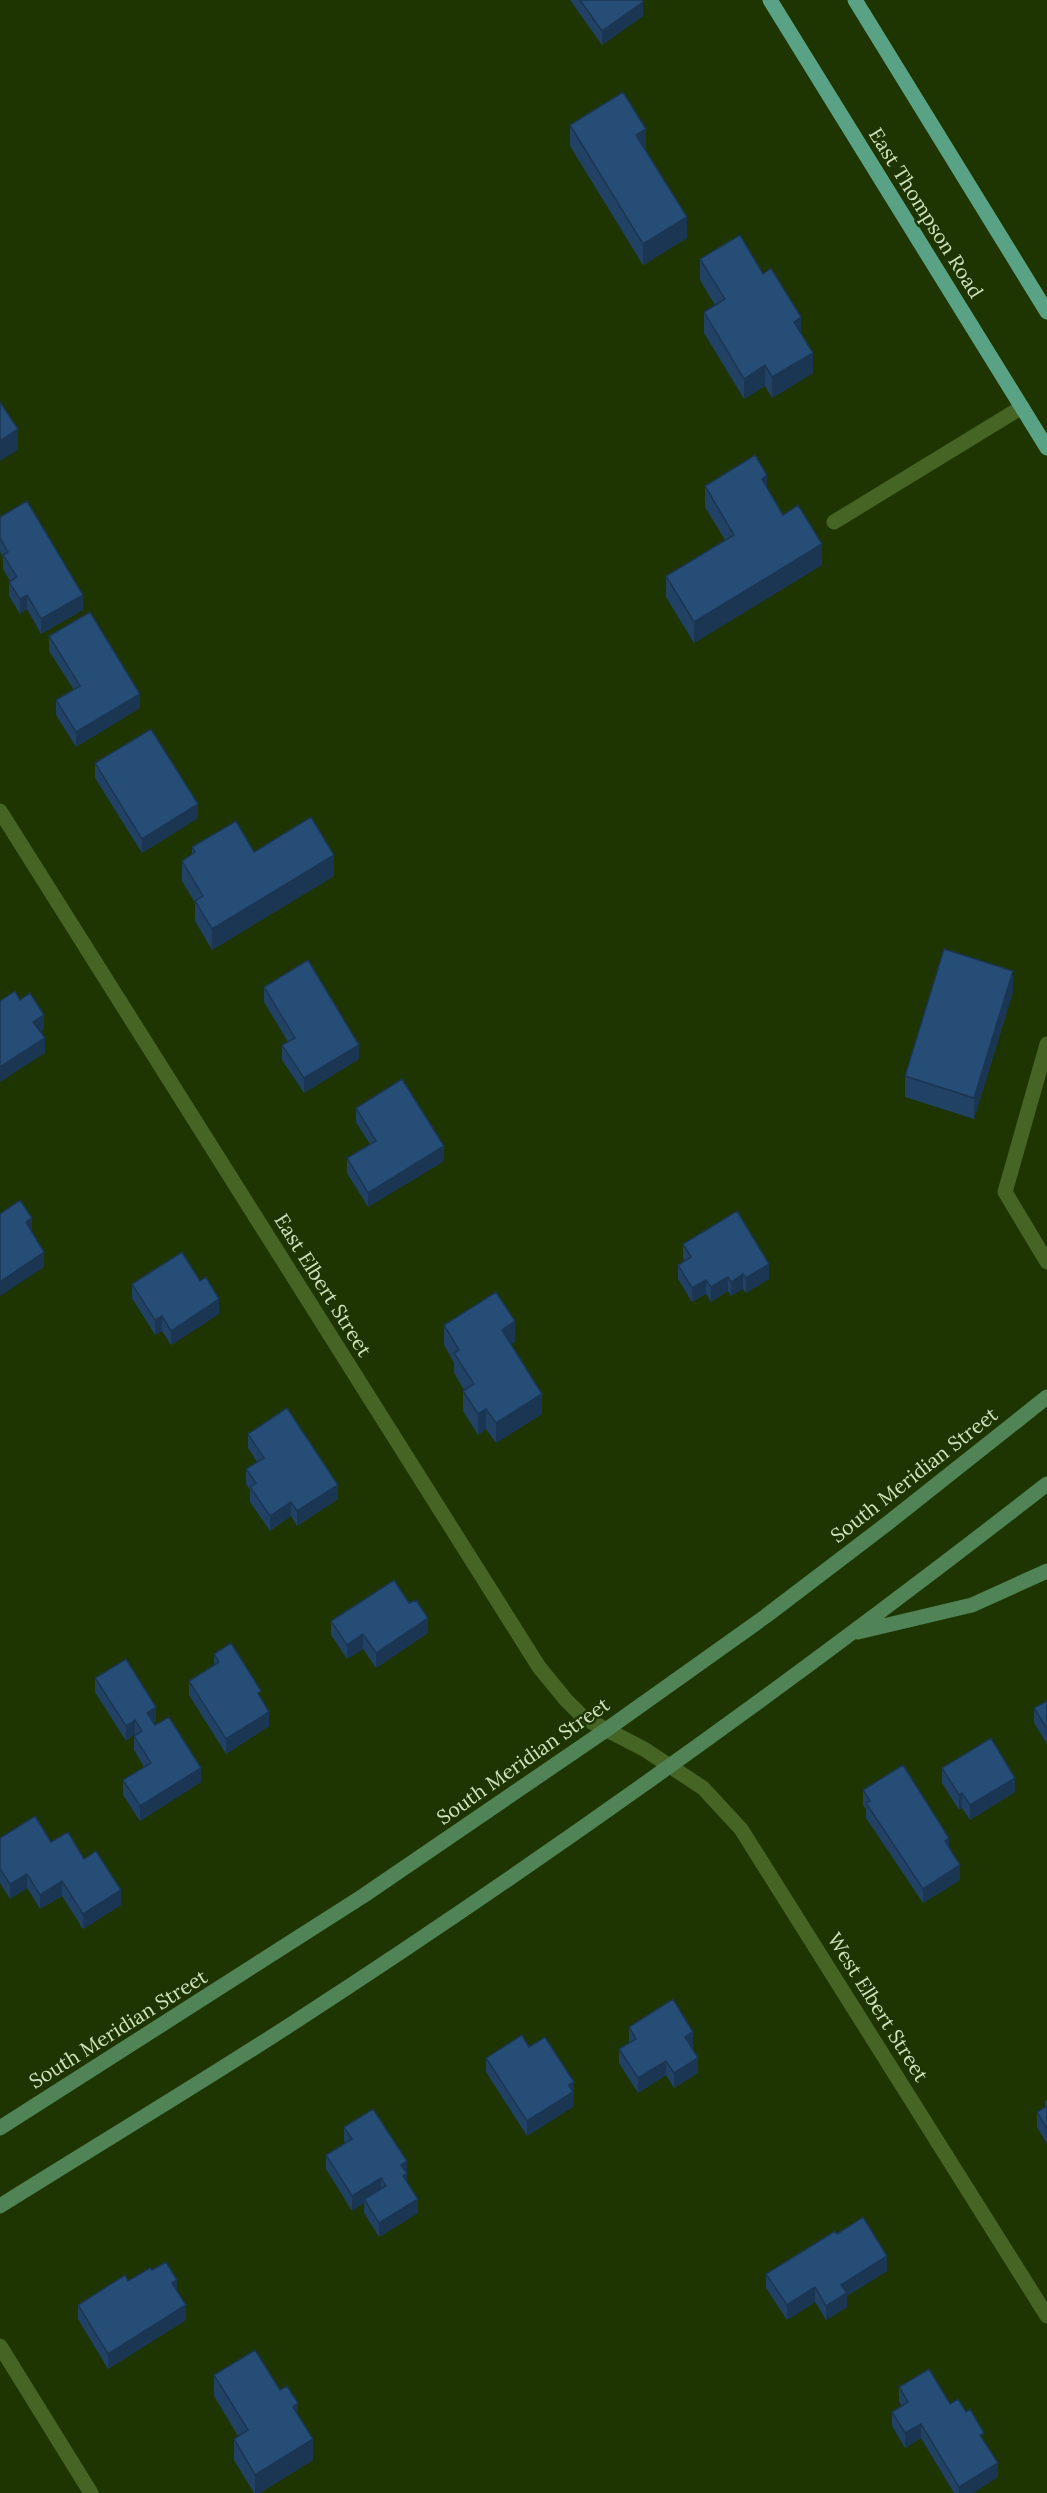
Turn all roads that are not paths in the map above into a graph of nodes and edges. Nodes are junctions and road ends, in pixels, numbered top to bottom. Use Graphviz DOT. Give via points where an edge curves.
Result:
graph roads {
  1 [pos="770,0"];
  2 [pos="855,0"];
  3 [pos="1047,312"];
  4 [pos="1022,407"];
  5 [pos="1047,448"];
  6 [pos="834,522"];
  7 [pos="0,811"];
  8 [pos="1047,1044"];
  9 [pos="1047,1262"];
  10 [pos="1047,1397"];
  11 [pos="1047,1484"];
  12 [pos="1047,1571"];
  13 [pos="852,1633"];
  14 [pos="606,1730"];
  15 [pos="644,1749"];
  16 [pos="671,1765"];
  17 [pos="0,2128"];
  18 [pos="0,2206"];
  19 [pos="1047,2316"];
  20 [pos="0,2346"];
  21 [pos="91,2493"];
  1 -- 4 [label="main road, East Thompson Road"];
  2 -- 3 [label="main road"];
  4 -- 5 [label="main road, East Thompson Road"];
  4 -- 6 [label="street"];
  7 -- 14 [label="street, East Elbert Street" via="539,1667 584,1718"];
  8 -- 9 [label="street" via="1005,1192"];
  10 -- 14 [label="main road, South Meridian Street" via="776,1609"];
  11 -- 13 [label="main road"];
  12 -- 13 [label="main road" via="972,1605"];
  13 -- 16 [label="main road"];
  14 -- 15 [label="street, East Elbert Street"];
  14 -- 17 [label="main road, South Meridian Street" via="363,1896"];
  15 -- 16 [label="street, West Elbert Street"];
  16 -- 18 [label="main road" via="293,2023"];
  16 -- 19 [label="street, West Elbert Street" via="703,1788 741,1829"];
  20 -- 21 [label="street"];
}
